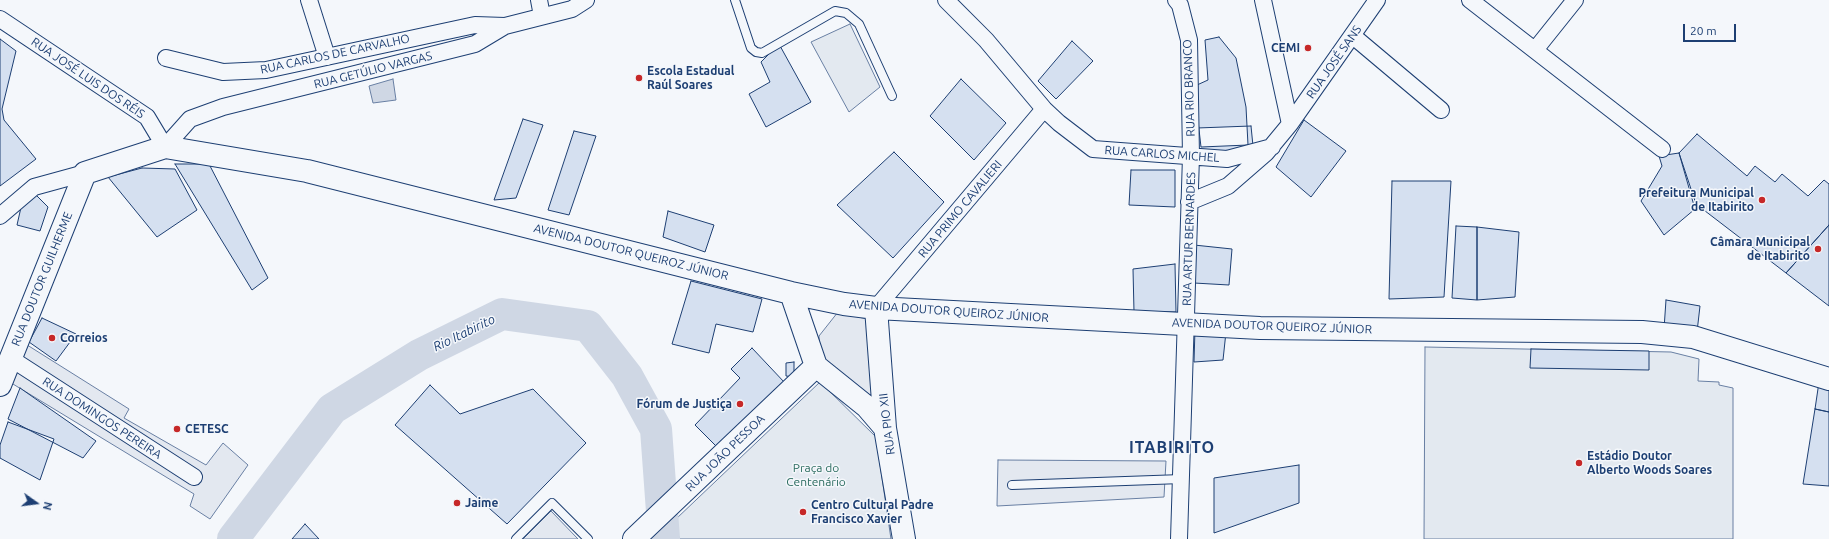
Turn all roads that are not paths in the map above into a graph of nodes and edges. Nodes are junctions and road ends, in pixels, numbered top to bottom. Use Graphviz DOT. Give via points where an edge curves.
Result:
graph roads {
  1 [pos="309,0"];
  2 [pos="539,0"];
  3 [pos="586,0"];
  4 [pos="735,0"];
  5 [pos="946,0"];
  6 [pos="1176,0"];
  7 [pos="1263,0"];
  8 [pos="1377,0"];
  9 [pos="1470,0"];
  10 [pos="1575,0"];
  11 [pos="542,16"];
  12 [pos="0,19"];
  13 [pos="505,26"];
  14 [pos="1353,36"];
  15 [pos="1535,50"];
  16 [pos="166,58"];
  17 [pos="327,58"];
  18 [pos="892,96"];
  19 [pos="1044,109"];
  20 [pos="1441,110"];
  21 [pos="1290,124"];
  22 [pos="165,147"];
  23 [pos="1272,147"];
  24 [pos="1662,149"];
  25 [pos="1191,156"];
  26 [pos="85,173"];
  27 [pos="1189,202"];
  28 [pos="0,216"];
  29 [pos="792,293"];
  30 [pos="876,308"];
  31 [pos="1186,324"];
  32 [pos="10,358"];
  33 [pos="816,366"];
  34 [pos="1829,379"];
  35 [pos="0,385"];
  36 [pos="885,428"];
  37 [pos="194,477"];
  38 [pos="1182,479"];
  39 [pos="1012,485"];
  40 [pos="516,539"];
  41 [pos="588,539"];
  42 [pos="634,539"];
  43 [pos="904,539"];
  44 [pos="1180,539"];
  1 -- 17 [label="street"];
  2 -- 11 [label="street"];
  3 -- 11 [label="street, RUA GETÚLIO VARGAS" via="572,9"];
  4 -- 18 [label="lane" via="751,48 762,53 835,11 853,17 859,24"];
  5 -- 19 [label="street, RUA CARLOS MICHEL" via="986,40"];
  6 -- 25 [label="street, RUA RIO BRANCO" via="1180,5 1189,40"];
  7 -- 21 [label="street"];
  8 -- 14 [label="street, RUA JOSÉ SANS"];
  9 -- 15 [label="street"];
  10 -- 15 [label="street"];
  11 -- 13 [label="street, RUA GETÚLIO VARGAS"];
  12 -- 22 [label="street, RUA JOSÉ LUIS DOS RÉIS" via="147,117"];
  13 -- 17 [label="street, RUA CARLOS DE CARVALHO" via="475,25"];
  13 -- 22 [label="street, RUA GETÚLIO VARGAS" via="474,44 223,107 190,119"];
  14 -- 20 [label="street"];
  14 -- 21 [label="street, RUA JOSÉ SANS"];
  15 -- 24 [label="street"];
  16 -- 17 [label="street, RUA CARLOS DE CARVALHO" via="223,72 266,70"];
  19 -- 25 [label="street, RUA CARLOS MICHEL" via="1093,149"];
  19 -- 30 [label="street, RUA PRIMO CAVALIERI"];
  21 -- 23 [label="street, RUA JOSÉ SANS"];
  22 -- 26 [label="main road, AVENIDA DOUTOR QUEIROZ JÚNIOR"];
  22 -- 29 [label="main road, AVENIDA DOUTOR QUEIROZ JÚNIOR" via="307,171"];
  23 -- 25 [label="street, RUA CARLOS MICHEL" via="1227,159"];
  23 -- 27 [label="street, RUA JOSÉ SANS" via="1228,186"];
  25 -- 27 [label="street, RUA ARTUR BERNARDES"];
  26 -- 28 [label="street" via="34,188"];
  26 -- 32 [label="main road, RUA DOUTOR GUILHERME"];
  27 -- 31 [label="street, RUA ARTUR BERNARDES"];
  29 -- 30 [label="main road, AVENIDA DOUTOR QUEIROZ JÚNIOR"];
  29 -- 33 [label="main road"];
  30 -- 31 [label="main road, AVENIDA DOUTOR QUEIROZ JÚNIOR"];
  30 -- 36 [label="main road, RUA PIO XII"];
  31 -- 34 [label="main road, AVENIDA DOUTOR QUEIROZ JÚNIOR" via="1260,328 1642,332 1693,337"];
  31 -- 38 [label="street, RUA ARTUR BERNARDES"];
  32 -- 35 [label="main road, RUA DOUTOR GUILHERME"];
  32 -- 37 [label="street, RUA DOMINGOS PEREIRA"];
  33 -- 36 [label="main road" via="867,408"];
  33 -- 42 [label="main road, RUA JOÃO PESSOA"];
  36 -- 43 [label="main road, RUA PIO XII"];
  38 -- 39 [label="lane"];
  38 -- 44 [label="street, RUA ARTUR BERNARDES"];
  40 -- 41 [label="lane" via="552,503"];
}
